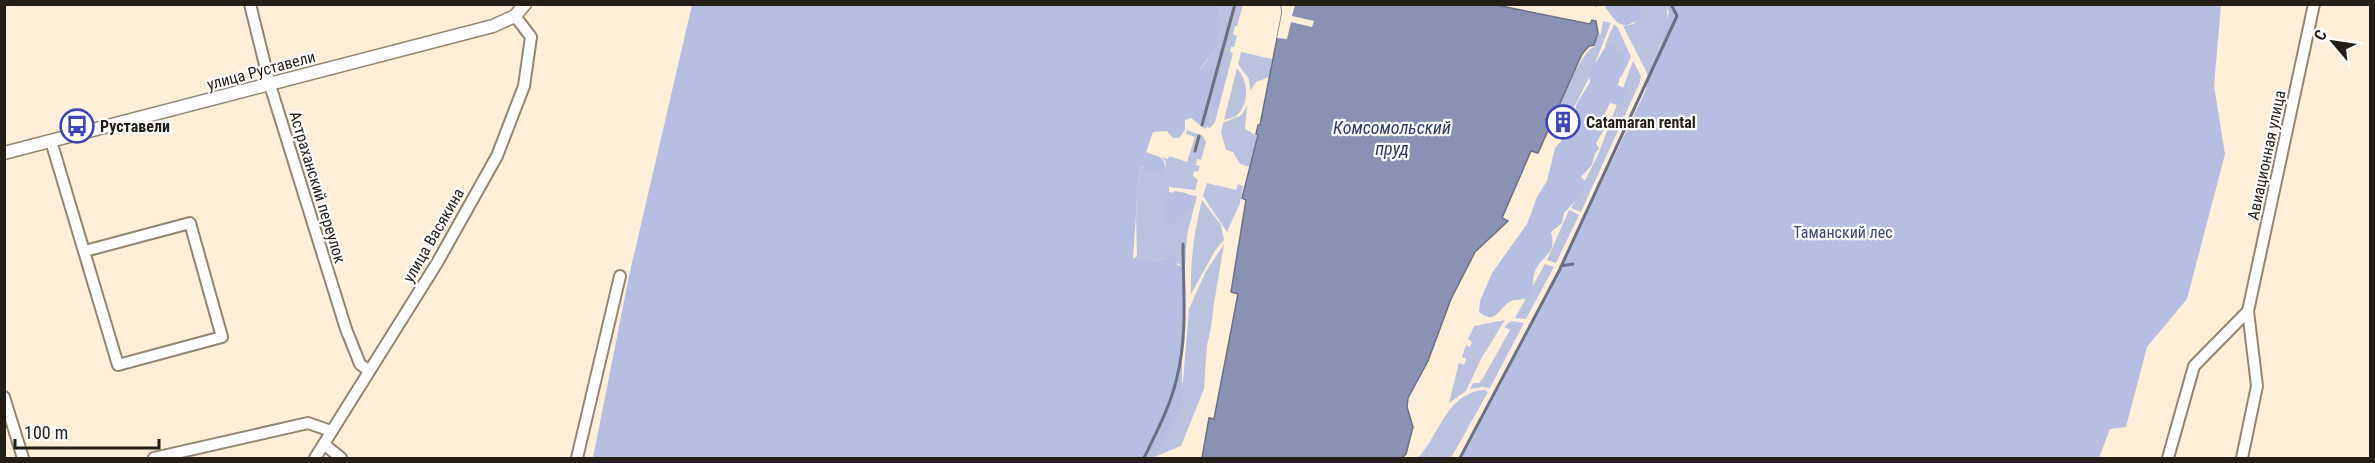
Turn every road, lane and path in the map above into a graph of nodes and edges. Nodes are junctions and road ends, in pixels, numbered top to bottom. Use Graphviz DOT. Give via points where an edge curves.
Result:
graph roads {
  1 [pos="250,4"];
  2 [pos="2314,4"];
  3 [pos="521,10"];
  4 [pos="270,85"];
  5 [pos="51,141"];
  6 [pos="4,153"];
  7 [pos="85,251"];
  8 [pos="620,276"];
  9 [pos="2248,311"];
  10 [pos="369,371"];
  11 [pos="4,397"];
  12 [pos="331,431"];
  13 [pos="325,445"];
  14 [pos="22,459"];
  15 [pos="154,459"];
  16 [pos="315,459"];
  17 [pos="341,459"];
  18 [pos="578,459"];
  19 [pos="2168,459"];
  20 [pos="2242,459"];
  1 -- 4 [label="street, Астраханский переулок"];
  2 -- 9 [label="street, Авиационная улица"];
  3 -- 4 [label="street, улица Руставели" via="493,26"];
  3 -- 10 [label="street, улица Васякина" via="531,37 524,86 513,120 437,263"];
  4 -- 5 [label="street, улица Руставели"];
  4 -- 10 [label="street, Астраханский переулок" via="346,329 360,364"];
  5 -- 6 [label="street, улица Руставели"];
  5 -- 7 [label="street"];
  7 -- 7 [label="street" via="118,366 222,337 190,223"];
  8 -- 18 [label="street"];
  9 -- 19 [label="street" via="2194,366"];
  9 -- 20 [label="street, Авиационная улица" via="2257,386"];
  10 -- 12 [label="street, улица Васякина"];
  11 -- 14 [label="street"];
  12 -- 13 [label="street, улица Васякина"];
  12 -- 15 [label="street" via="308,423"];
  13 -- 16 [label="street, улица Васякина"];
  13 -- 17 [label="street"];
}
